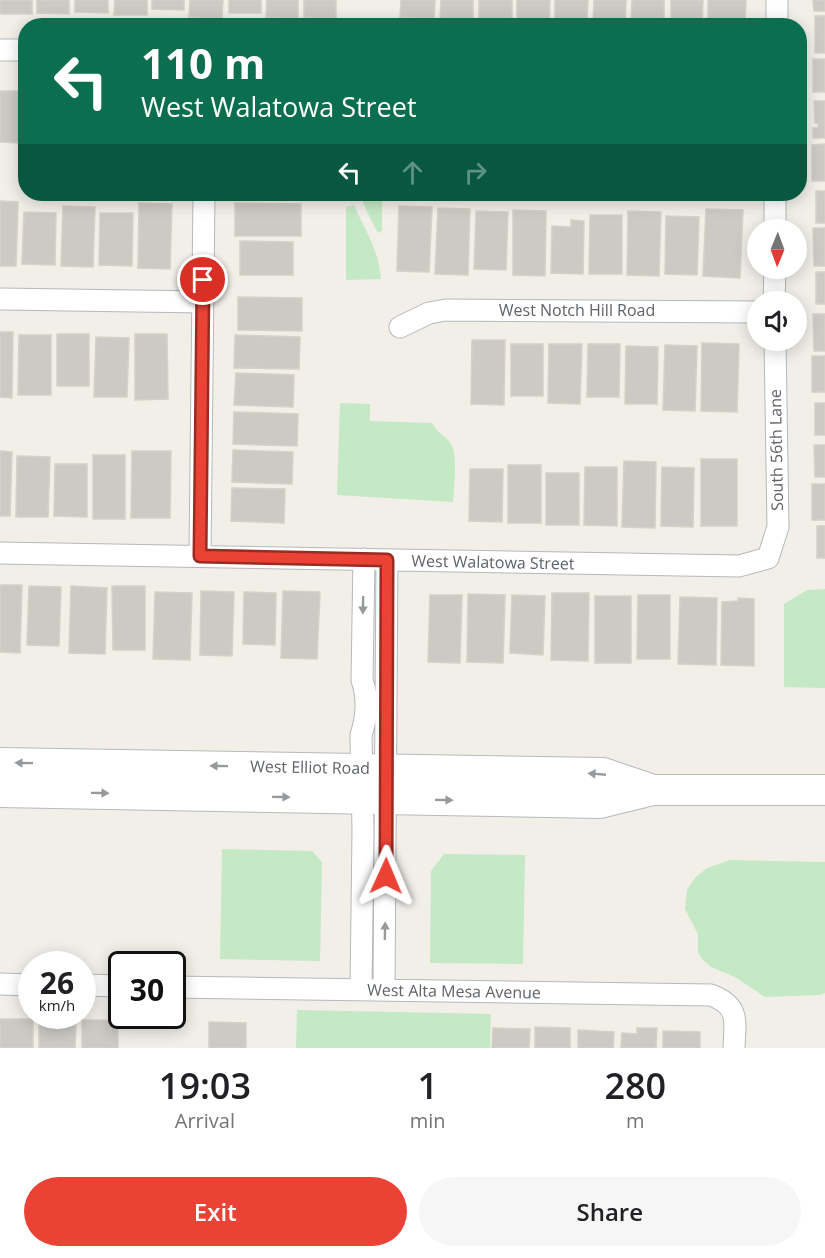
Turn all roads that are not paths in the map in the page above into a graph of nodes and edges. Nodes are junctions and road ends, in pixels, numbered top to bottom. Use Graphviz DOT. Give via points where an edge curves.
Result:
graph roads {
  1 [pos="777,0"];
  2 [pos="777,18"];
  3 [pos="0,50"];
  4 [pos="18,50"];
  5 [pos="204,201"];
  6 [pos="775,201"];
  7 [pos="775,219"];
  8 [pos="0,299"];
  9 [pos="203,302"];
  10 [pos="747,312"];
  11 [pos="400,327"];
  12 [pos="775,351"];
  13 [pos="0,553"];
  14 [pos="200,556"];
  15 [pos="768,558"];
  16 [pos="364,559"];
  17 [pos="387,560"];
  18 [pos="362,680"];
  19 [pos="386,680"];
  20 [pos="0,763"];
  21 [pos="373,768"];
  22 [pos="652,790"];
  23 [pos="825,790"];
  24 [pos="0,792"];
  25 [pos="374,799"];
  26 [pos="0,984"];
  27 [pos="18,985"];
  28 [pos="186,987"];
  29 [pos="362,990"];
  30 [pos="384,990"];
  31 [pos="734,1048"];
  1 -- 2 [label="street"];
  3 -- 4 [label="street"];
  5 -- 9 [label="street"];
  6 -- 7 [label="street"];
  8 -- 9 [label="street"];
  9 -- 14 [label="street"];
  10 -- 11 [label="street, West Notch Hill Road" via="446,310"];
  12 -- 15 [label="street, South 56th Lane" via="778,527"];
  13 -- 14 [label="street, West Walatowa Street"];
  14 -- 16 [label="street, West Walatowa Street"];
  15 -- 17 [label="street, West Walatowa Street" via="739,566"];
  16 -- 17 [label="street, West Walatowa Street"];
  16 -- 18 [label="street, one-way"];
  17 -- 19 [label="street"];
  18 -- 19 [label="street"];
  18 -- 21 [label="street" via="355,691 355,721"];
  19 -- 21 [label="street"];
  21 -- 20 [label="main road, West Elliot Road, one-way"];
  22 -- 21 [label="main road, West Elliot Road, one-way" via="603,773"];
  21 -- 25 [label="street"];
  22 -- 23 [label="main road, West Elliot Road"];
  25 -- 22 [label="main road, West Elliot Road, one-way" via="600,803"];
  24 -- 25 [label="main road, West Elliot Road, one-way"];
  25 -- 29 [label="street"];
  30 -- 25 [label="street, one-way"];
  26 -- 27 [label="street"];
  28 -- 29 [label="street, West Alta Mesa Avenue"];
  29 -- 30 [label="street, West Alta Mesa Avenue"];
  30 -- 31 [label="street, West Alta Mesa Avenue" via="711,995 732,1007"];
}
